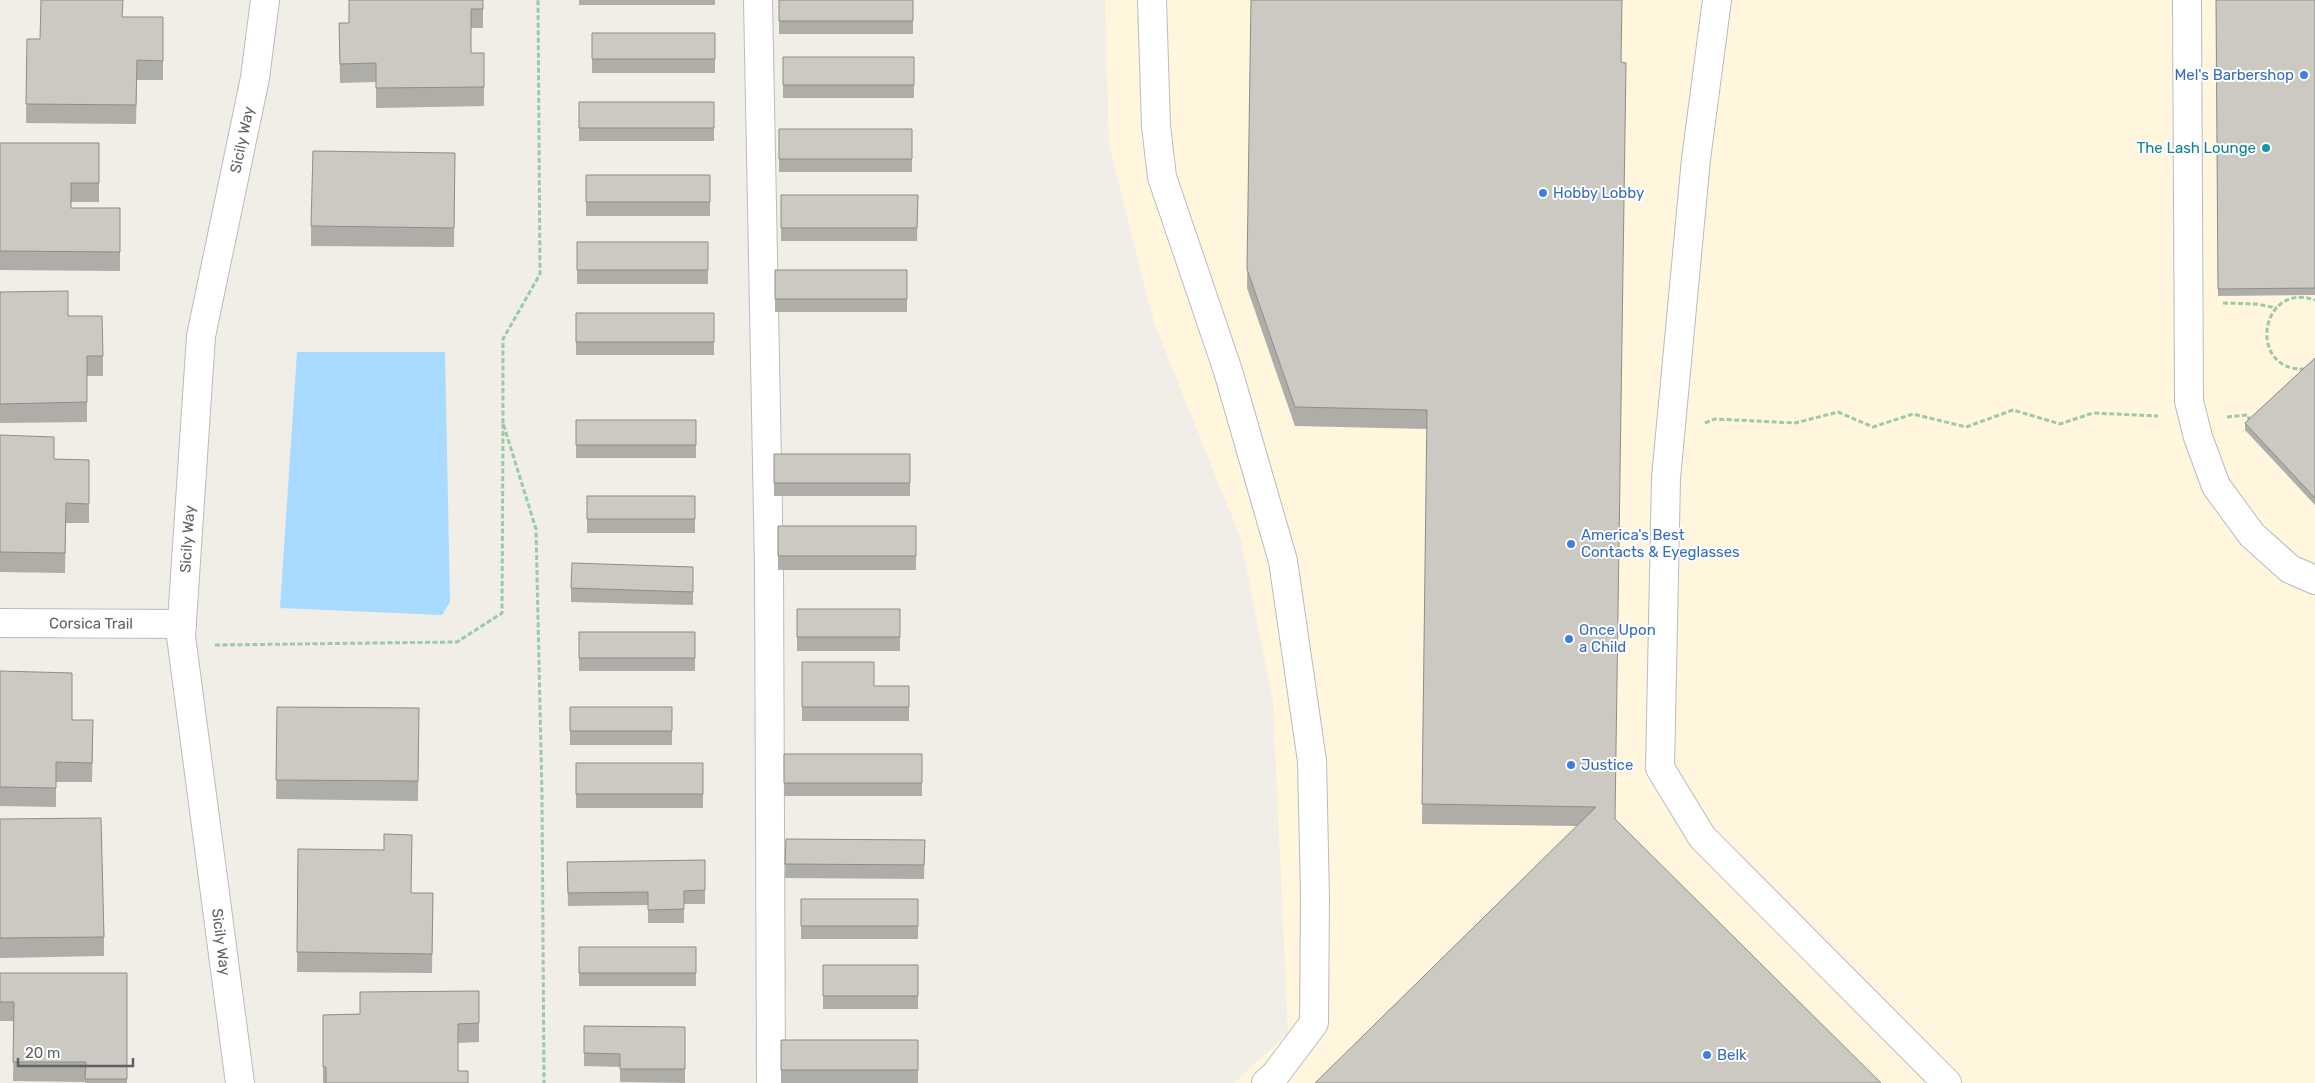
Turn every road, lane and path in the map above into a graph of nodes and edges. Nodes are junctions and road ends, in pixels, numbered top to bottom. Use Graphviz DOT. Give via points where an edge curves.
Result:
graph roads {
  1 [pos="265,0"];
  2 [pos="538,0"];
  3 [pos="758,0"];
  4 [pos="1152,0"];
  5 [pos="1717,0"];
  6 [pos="2187,0"];
  7 [pos="2315,300"];
  8 [pos="2223,303"];
  9 [pos="2277,308"];
  10 [pos="2310,369"];
  11 [pos="2193,417"];
  12 [pos="503,423"];
  13 [pos="2254,432"];
  14 [pos="1670,436"];
  15 [pos="2315,580"];
  16 [pos="0,623"];
  17 [pos="182,635"];
  18 [pos="240,1083"];
  19 [pos="544,1083"];
  20 [pos="771,1083"];
  21 [pos="1266,1083"];
  22 [pos="1947,1083"];
  1 -- 17 [label="street, Sicily Way" via="255,78 201,336"];
  2 -- 12 [label="path" via="540,274 503,339"];
  3 -- 20 [label="street" via="769,566"];
  4 -- 21 [label="street" via="1156,126 1162,177 1228,371 1283,561 1312,761 1314,1022"];
  5 -- 14 [label="street" via="1696,159"];
  6 -- 11 [label="street" via="2189,401"];
  7 -- 9 [label="path" via="2297,298"];
  8 -- 9 [label="path"];
  9 -- 10 [label="path" via="2266,328 2270,350 2287,366"];
  11 -- 13 [label="path" via="2248,415"];
  11 -- 14 [label="path" via="2093,413 2060,424 2013,410 1966,427 1913,414 1873,427 1838,412 1795,423 1715,419"];
  11 -- 15 [label="street" via="2216,486 2252,535 2290,569"];
  12 -- 17 [label="path" via="502,613 457,642"];
  12 -- 19 [label="path" via="536,529"];
  14 -- 22 [label="street" via="1666,478 1660,768 1702,837"];
  16 -- 17 [label="street, Corsica Trail"];
  17 -- 18 [label="street, Sicily Way"];
}
